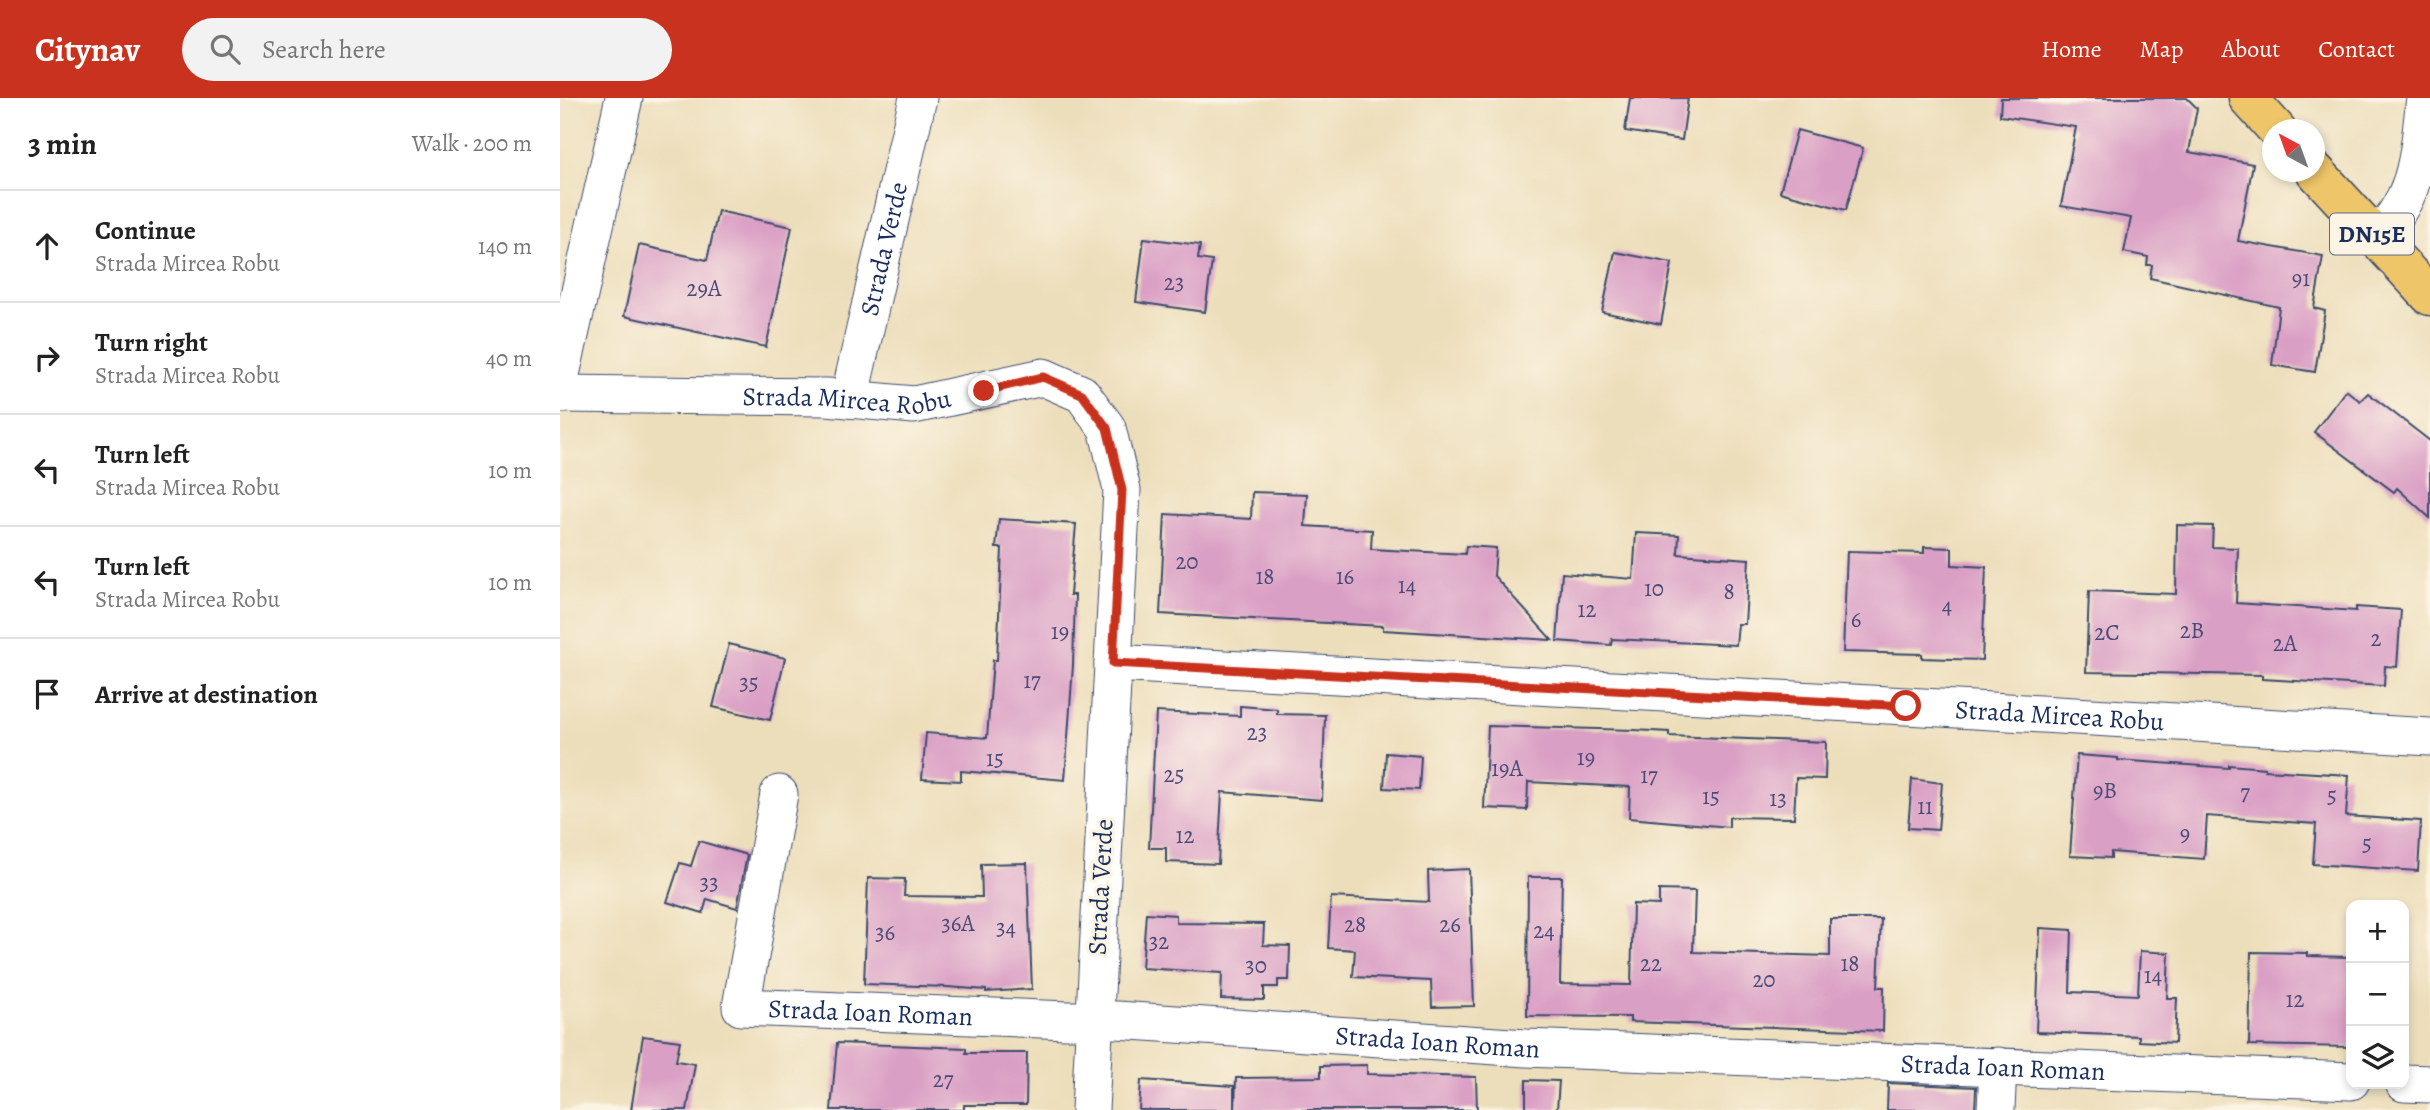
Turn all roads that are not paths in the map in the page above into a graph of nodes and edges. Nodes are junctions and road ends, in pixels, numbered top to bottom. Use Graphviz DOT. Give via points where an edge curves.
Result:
graph roads {
  1 [pos="624,98"];
  2 [pos="918,98"];
  3 [pos="2248,98"];
  4 [pos="2425,98"];
  5 [pos="2267,119"];
  6 [pos="2325,182"];
  7 [pos="2376,238"];
  8 [pos="2430,296"];
  9 [pos="560,379"];
  10 [pos="560,394"];
  11 [pos="849,399"];
  12 [pos="1113,663"];
  13 [pos="2430,737"];
  14 [pos="779,794"];
  15 [pos="1095,1020"];
  16 [pos="1998,1066"];
  17 [pos="2346,1081"];
  18 [pos="2409,1083"];
  19 [pos="2430,1084"];
  20 [pos="1090,1110"];
  21 [pos="1996,1110"];
  1 -- 9 [label="street"];
  2 -- 11 [label="street, Strada Verde"];
  3 -- 5 [label="main road"];
  4 -- 7 [label="street" via="2415,173 2404,204"];
  6 -- 7 [label="main road, DN15E"];
  7 -- 8 [label="main road, DN15E"];
  10 -- 11 [label="street, Strada Mircea Robu"];
  11 -- 12 [label="street, Strada Mircea Robu" via="914,405 1043,377 1082,394 1107,428 1122,490"];
  12 -- 13 [label="street, Strada Mircea Robu"];
  12 -- 15 [label="street, Strada Verde"];
  14 -- 15 [label="street, Strada Ioan Roman" via="741,1007"];
  15 -- 16 [label="street, Strada Ioan Roman" via="1526,1048"];
  15 -- 20 [label="street, Strada Verde"];
  16 -- 17 [label="street, Strada Ioan Roman"];
  16 -- 21 [label="street"];
  18 -- 19 [label="street"];
}
